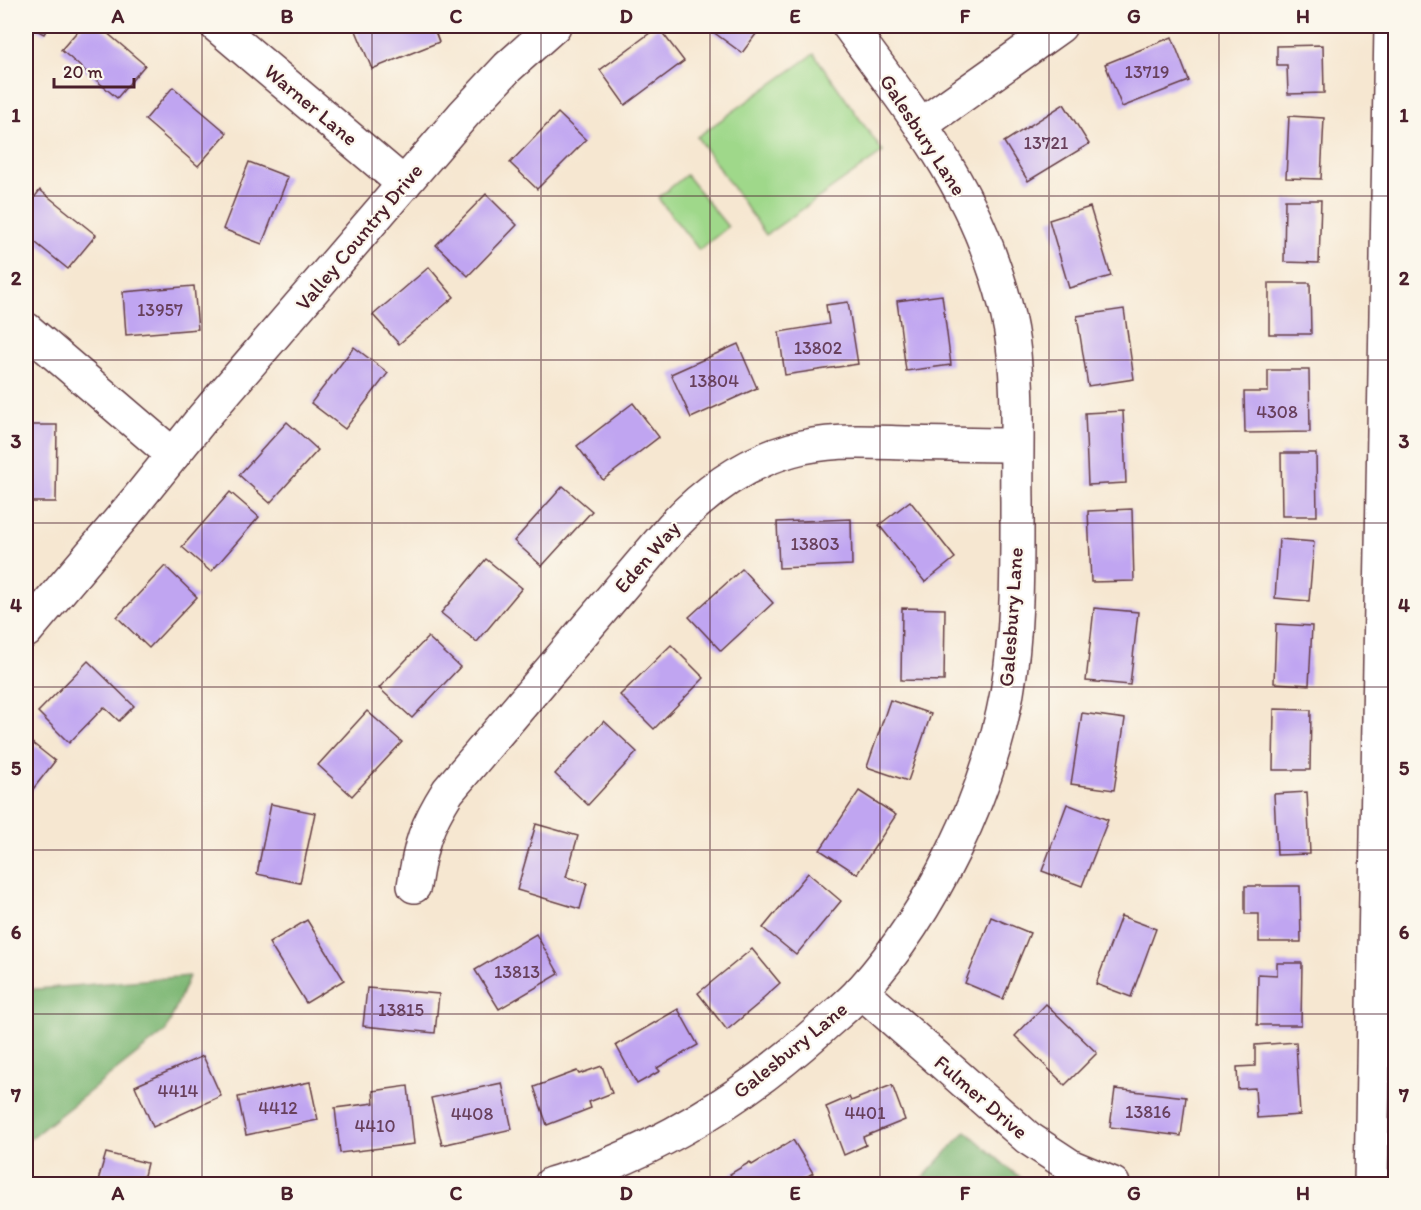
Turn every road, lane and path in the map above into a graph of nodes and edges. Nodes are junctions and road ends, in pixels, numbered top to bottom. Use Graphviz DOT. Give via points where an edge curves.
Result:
graph roads {
  1 [pos="217,26"];
  2 [pos="554,26"];
  3 [pos="849,26"];
  4 [pos="1060,26"];
  5 [pos="1391,26"];
  6 [pos="921,125"];
  7 [pos="404,184"];
  8 [pos="26,329"];
  9 [pos="1016,445"];
  10 [pos="173,455"];
  11 [pos="26,631"];
  12 [pos="1387,660"];
  13 [pos="414,886"];
  14 [pos="861,992"];
  15 [pos="551,1185"];
  16 [pos="1113,1185"];
  17 [pos="1371,1185"];
  1 -- 7 [label="street, Warner Lane"];
  2 -- 7 [label="street, Valley Country Drive" via="508,67"];
  3 -- 6 [label="street, Galesbury Lane"];
  4 -- 6 [label="street"];
  5 -- 12 [label="street"];
  6 -- 9 [label="street, Galesbury Lane" via="965,197 1003,296 1016,367"];
  7 -- 10 [label="street, Valley Country Drive"];
  8 -- 10 [label="street"];
  9 -- 13 [label="street, Eden Way" via="847,441 818,444 766,459 716,486 673,526 448,791 430,821 419,853"];
  9 -- 14 [label="street, Galesbury Lane" via="1015,627 1006,693 991,758 938,881"];
  10 -- 11 [label="street, Valley Country Drive"];
  12 -- 17 [label="street"];
  14 -- 15 [label="street, Galesbury Lane" via="780,1063 700,1119 606,1166"];
  14 -- 16 [label="street, Fulmer Drive" via="1028,1138 1072,1167"];
}
